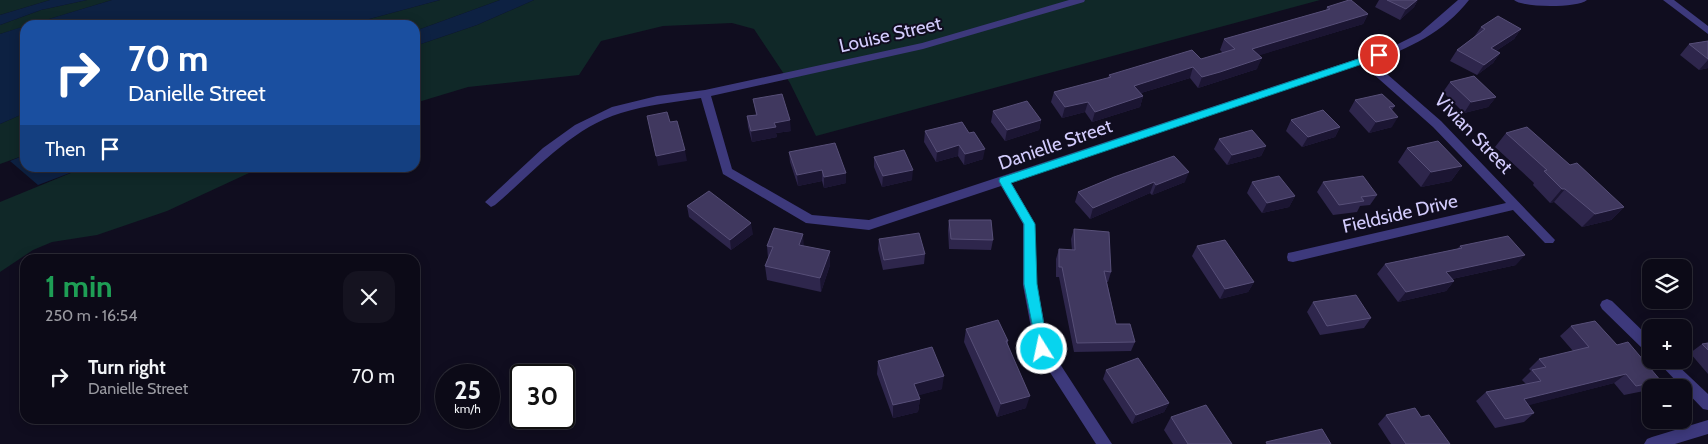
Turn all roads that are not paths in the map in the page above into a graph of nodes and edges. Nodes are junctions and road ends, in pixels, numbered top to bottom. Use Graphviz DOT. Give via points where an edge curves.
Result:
graph roads {
  1 [pos="1080,0"];
  2 [pos="1464,0"];
  3 [pos="1519,0"];
  4 [pos="1582,0"];
  5 [pos="1668,0"];
  6 [pos="1708,30"];
  7 [pos="1364,60"];
  8 [pos="705,94"];
  9 [pos="1004,181"];
  10 [pos="491,202"];
  11 [pos="1516,205"];
  12 [pos="1549,240"];
  13 [pos="1293,257"];
  14 [pos="1607,304"];
  15 [pos="1642,339"];
  16 [pos="1672,369"];
  17 [pos="1708,404"];
  18 [pos="1708,427"];
  19 [pos="1104,444"];
  20 [pos="1652,444"];
  1 -- 8 [label="street, Louise Street" via="923,46"];
  2 -- 7 [label="street, Danielle Street" via="1434,29 1416,41"];
  3 -- 4 [label="street" via="1553,3"];
  5 -- 6 [label="street"];
  7 -- 9 [label="street, Danielle Street"];
  7 -- 11 [label="street, Vivian Street" via="1407,94"];
  8 -- 9 [label="street, Danielle Street" via="727,171 810,220 869,225"];
  8 -- 10 [label="street, Louise Street" via="657,100 616,110 579,128 547,150"];
  9 -- 19 [label="street" via="1029,224 1030,284 1042,349"];
  11 -- 12 [label="street, Vivian Street"];
  11 -- 13 [label="street, Fieldside Drive"];
  14 -- 15 [label="street"];
  16 -- 17 [label="street"];
  18 -- 20 [label="street"];
}
